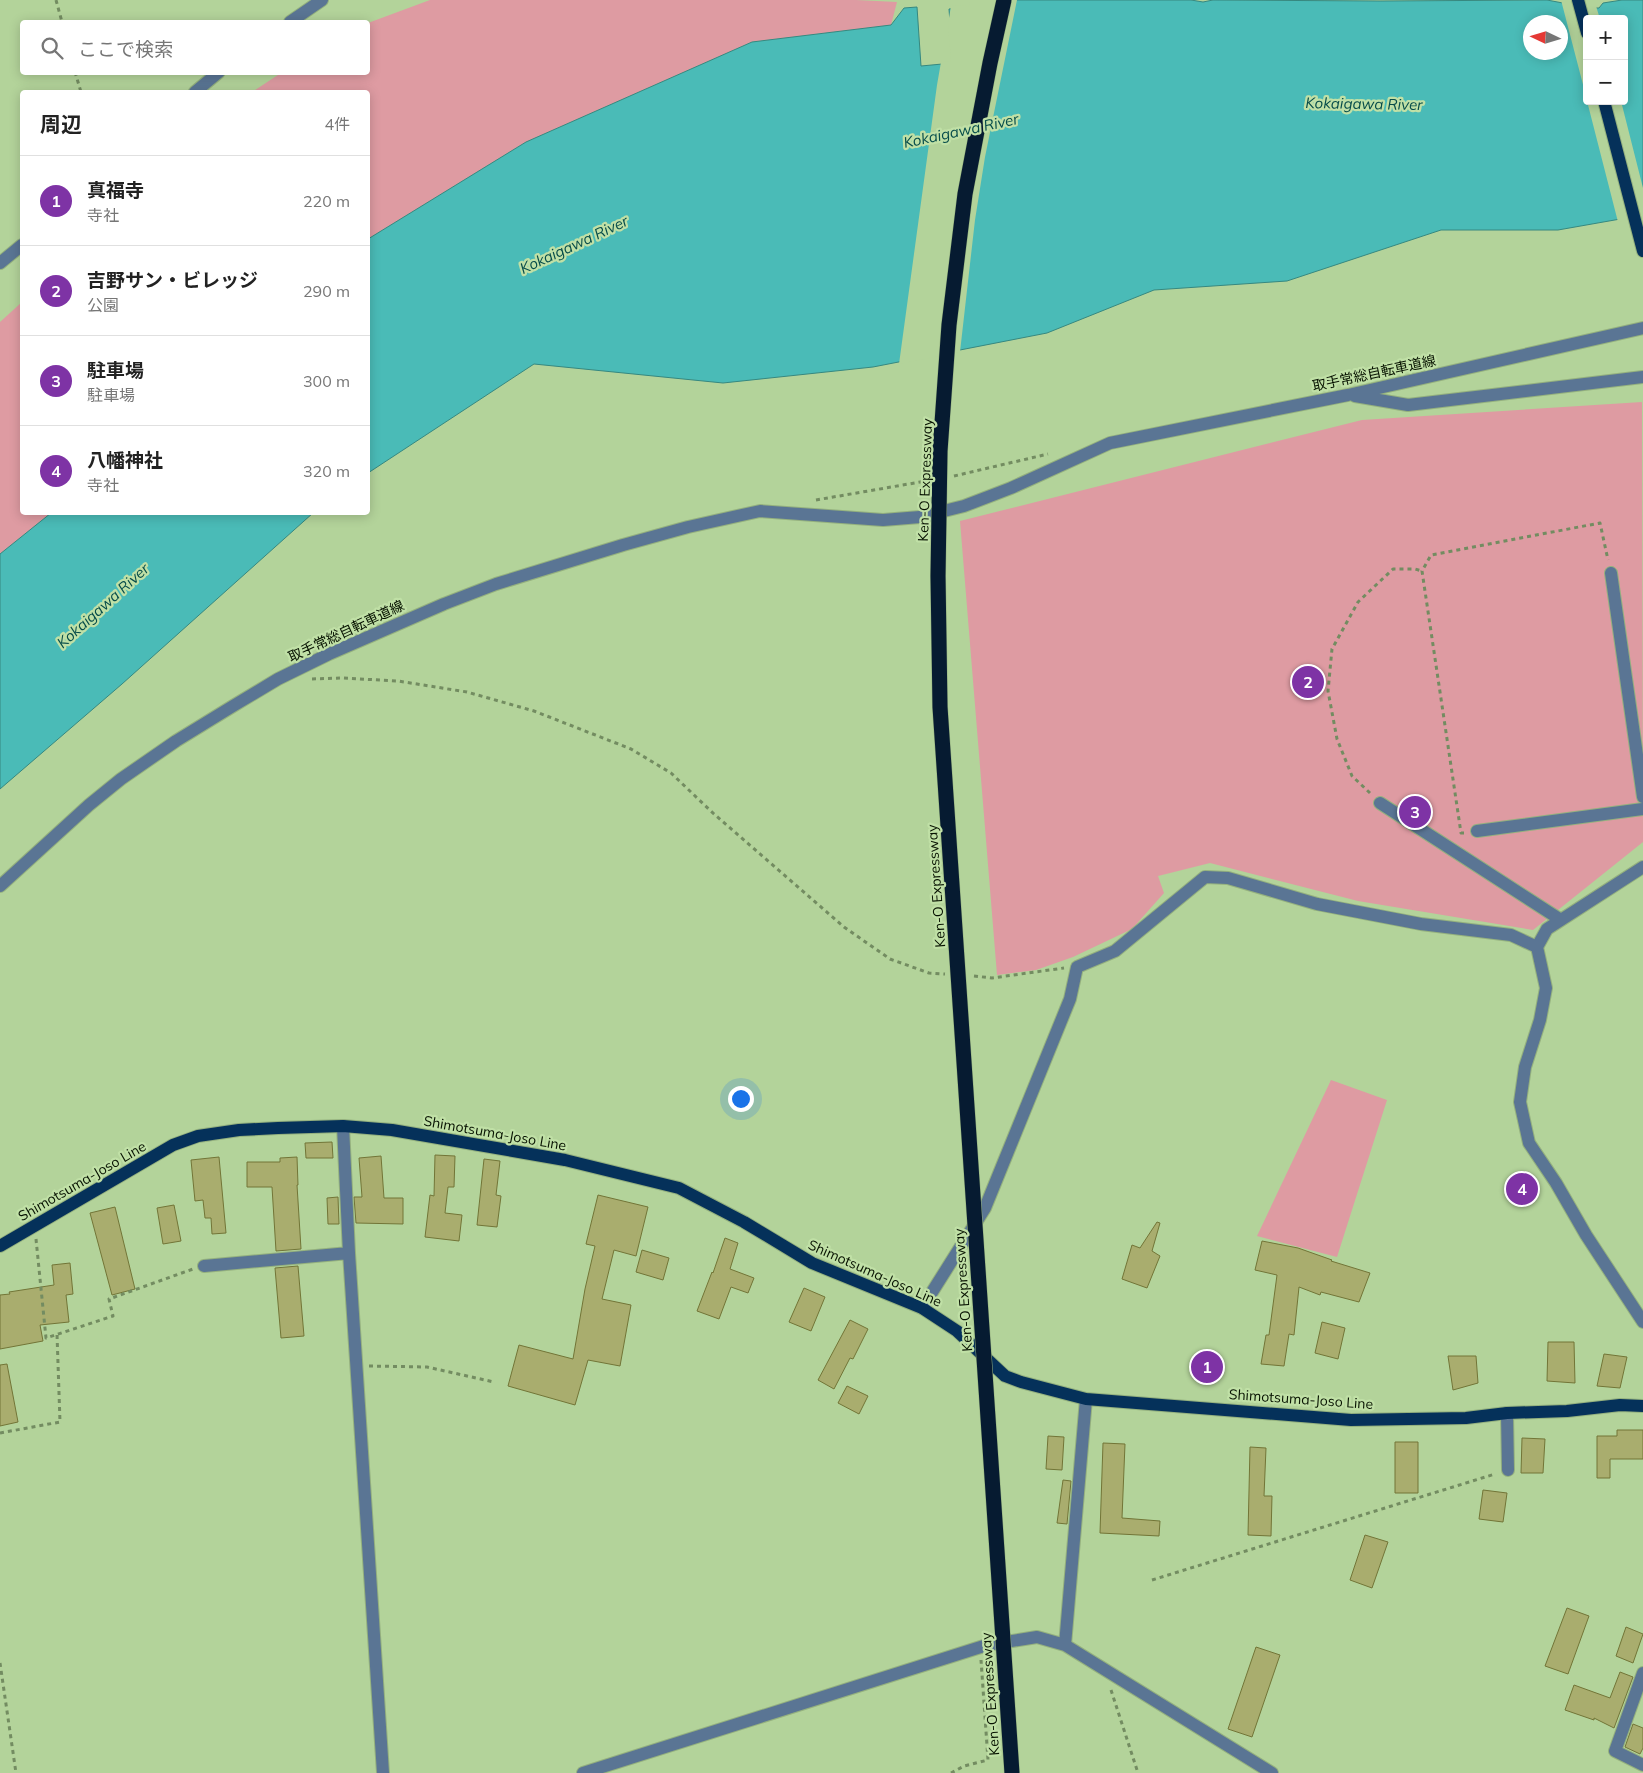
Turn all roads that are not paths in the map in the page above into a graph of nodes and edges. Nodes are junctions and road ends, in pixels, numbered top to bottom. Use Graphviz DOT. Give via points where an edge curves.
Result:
graph roads {
  1 [pos="322,0"];
  2 [pos="1004,0"];
  3 [pos="1578,0"];
  4 [pos="1583,18"];
  5 [pos="293,20"];
  6 [pos="215,75"];
  7 [pos="197,90"];
  8 [pos="1605,105"];
  9 [pos="20,247"];
  10 [pos="1643,252"];
  11 [pos="0,263"];
  12 [pos="1643,328"];
  13 [pos="1643,377"];
  14 [pos="1348,395"];
  15 [pos="1611,573"];
  16 [pos="1643,797"];
  17 [pos="1380,803"];
  18 [pos="1643,809"];
  19 [pos="1477,831"];
  20 [pos="1643,867"];
  21 [pos="0,886"];
  22 [pos="1561,920"];
  23 [pos="1537,947"];
  24 [pos="343,1126"];
  25 [pos="0,1246"];
  26 [pos="349,1253"];
  27 [pos="204,1266"];
  28 [pos="922,1308"];
  29 [pos="1643,1322"];
  30 [pos="1086,1398"];
  31 [pos="1643,1406"];
  32 [pos="1507,1413"];
  33 [pos="1508,1470"];
  34 [pos="1065,1645"];
  35 [pos="1643,1673"];
  36 [pos="1643,1765"];
  37 [pos="383,1773"];
  38 [pos="583,1773"];
  39 [pos="1012,1773"];
  40 [pos="1272,1773"];
  1 -- 5 [label="street"];
  2 -- 39 [label="highway, Ken-O Expressway, bridge" via="965,194 940,451 938,576 940,707"];
  3 -- 4 [label="main road"];
  6 -- 7 [label="street"];
  8 -- 10 [label="main road"];
  9 -- 11 [label="street"];
  12 -- 14 [label="street, 取手常総自転車道線"];
  13 -- 14 [label="street" via="1408,405"];
  14 -- 21 [label="street, 取手常総自転車道線" via="1110,443 1011,488 964,506 920,517 884,520 760,511 632,542 496,584 329,654 232,706 121,779"];
  15 -- 16 [label="street"];
  17 -- 22 [label="street"];
  18 -- 19 [label="street"];
  20 -- 22 [label="street"];
  22 -- 23 [label="street" via="1547,929"];
  23 -- 28 [label="street" via="1512,935 1421,924 1336,908 1228,878 1205,877 1115,951 1077,966 1070,1000 985,1208"];
  23 -- 29 [label="street" via="1546,988 1525,1067 1520,1102 1528,1143"];
  24 -- 25 [label="main road, Shimotsuma-Joso Line" via="268,1128 198,1136 173,1145"];
  24 -- 26 [label="street"];
  24 -- 28 [label="main road, Shimotsuma-Joso Line" via="392,1130 565,1160 679,1188 812,1263"];
  26 -- 27 [label="street"];
  26 -- 37 [label="street"];
  28 -- 30 [label="main road, Shimotsuma-Joso Line" via="957,1331 1005,1376"];
  30 -- 32 [label="main road, Shimotsuma-Joso Line" via="1351,1420 1466,1418"];
  30 -- 34 [label="street"];
  31 -- 32 [label="main road, Shimotsuma-Joso Line"];
  32 -- 33 [label="street"];
  34 -- 38 [label="street" via="1037,1637 980,1647"];
  34 -- 40 [label="street"];
  35 -- 36 [label="street" via="1615,1751"];
}
